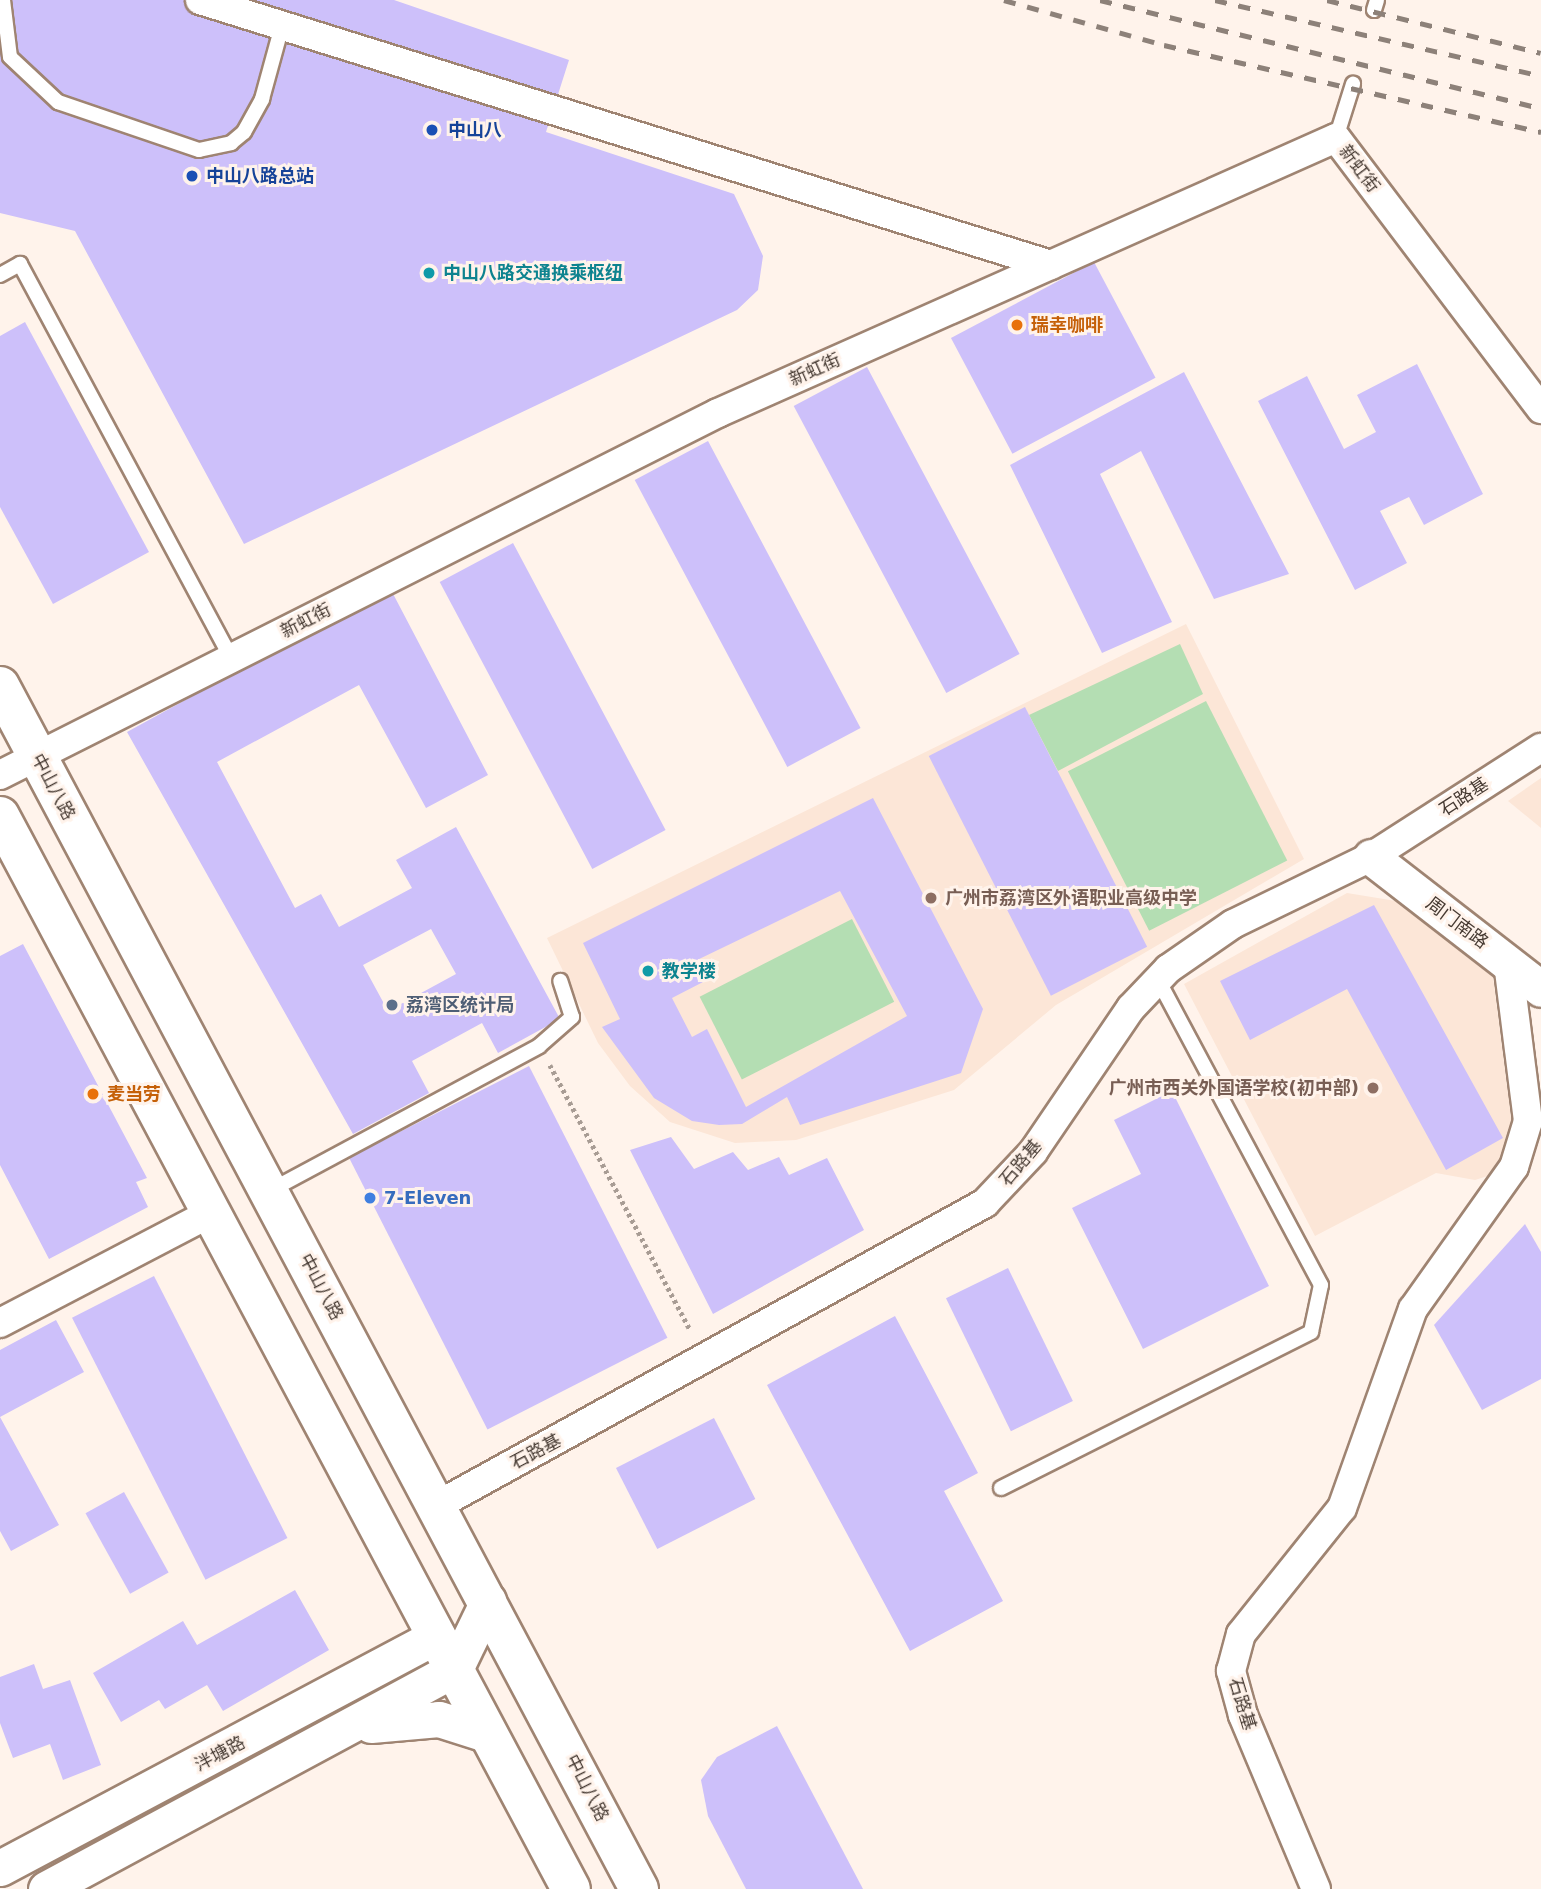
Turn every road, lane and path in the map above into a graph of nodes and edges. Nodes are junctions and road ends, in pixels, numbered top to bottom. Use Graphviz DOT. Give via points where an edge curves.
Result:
graph roads {
  1 [pos="3,0"];
  2 [pos="200,0"];
  3 [pos="282,26"];
  4 [pos="1353,84"];
  5 [pos="1336,138"];
  6 [pos="1051,265"];
  7 [pos="0,275"];
  8 [pos="1541,409"];
  9 [pos="232,659"];
  10 [pos="0,686"];
  11 [pos="1541,748"];
  12 [pos="37,757"];
  13 [pos="0,775"];
  14 [pos="0,816"];
  15 [pos="1371,857"];
  16 [pos="1508,962"];
  17 [pos="1158,980"];
  18 [pos="560,981"];
  19 [pos="1541,989"];
  20 [pos="540,1046"];
  21 [pos="270,1191"];
  22 [pos="212,1212"];
  23 [pos="0,1323"];
  24 [pos="706,1360"];
  25 [pos="1001,1488"];
  26 [pos="438,1505"];
  27 [pos="488,1601"];
  28 [pos="437,1636"];
  29 [pos="455,1669"];
  30 [pos="489,1735"];
  31 [pos="338,1736"];
  32 [pos="0,1868"];
  33 [pos="46,1889"];
  34 [pos="572,1889"];
  35 [pos="639,1889"];
  36 [pos="1316,1889"];
  1 -- 3 [label="lane" via="10,57 58,102 199,150 231,143 244,132 262,99"];
  2 -- 3 [label="street"];
  3 -- 6 [label="street"];
  4 -- 5 [label="lane"];
  5 -- 6 [label="street, 新虹街"];
  5 -- 8 [label="street, 新虹街"];
  6 -- 9 [label="street, 新虹街" via="718,413"];
  7 -- 9 [label="lane" via="20,264"];
  9 -- 12 [label="street, 新虹街"];
  10 -- 12 [label="main road, 中山八路"];
  11 -- 15 [label="street, 石路基"];
  12 -- 13 [label="street, 新虹街"];
  12 -- 21 [label="main road, 中山八路"];
  14 -- 22 [label="main road"];
  15 -- 16 [label="street, 周门南路"];
  15 -- 17 [label="street, 石路基" via="1233,924"];
  16 -- 19 [label="street, 周门南路"];
  16 -- 36 [label="street, 石路基" via="1528,1121 1514,1167 1413,1308 1342,1508 1241,1634 1231,1671 1242,1715"];
  17 -- 24 [label="street, 石路基" via="1115,1030 1033,1152 985,1203"];
  17 -- 25 [label="lane" via="1321,1285 1311,1332"];
  18 -- 20 [label="lane" via="572,1017"];
  20 -- 21 [label="lane"];
  20 -- 24 [label="path"];
  21 -- 26 [label="main road, 中山八路"];
  22 -- 23 [label="street"];
  22 -- 28 [label="main road"];
  24 -- 26 [label="street, 石路基"];
  26 -- 27 [label="main road, 中山八路"];
  27 -- 29 [label="street"];
  27 -- 35 [label="main road, 中山八路"];
  28 -- 29 [label="main road"];
  28 -- 32 [label="street, 泮塘路"];
  29 -- 30 [label="main road"];
  29 -- 31 [label="street"];
  30 -- 31 [label="street" via="439,1718 410,1718"];
  30 -- 34 [label="main road"];
  31 -- 33 [label="street"];
}
